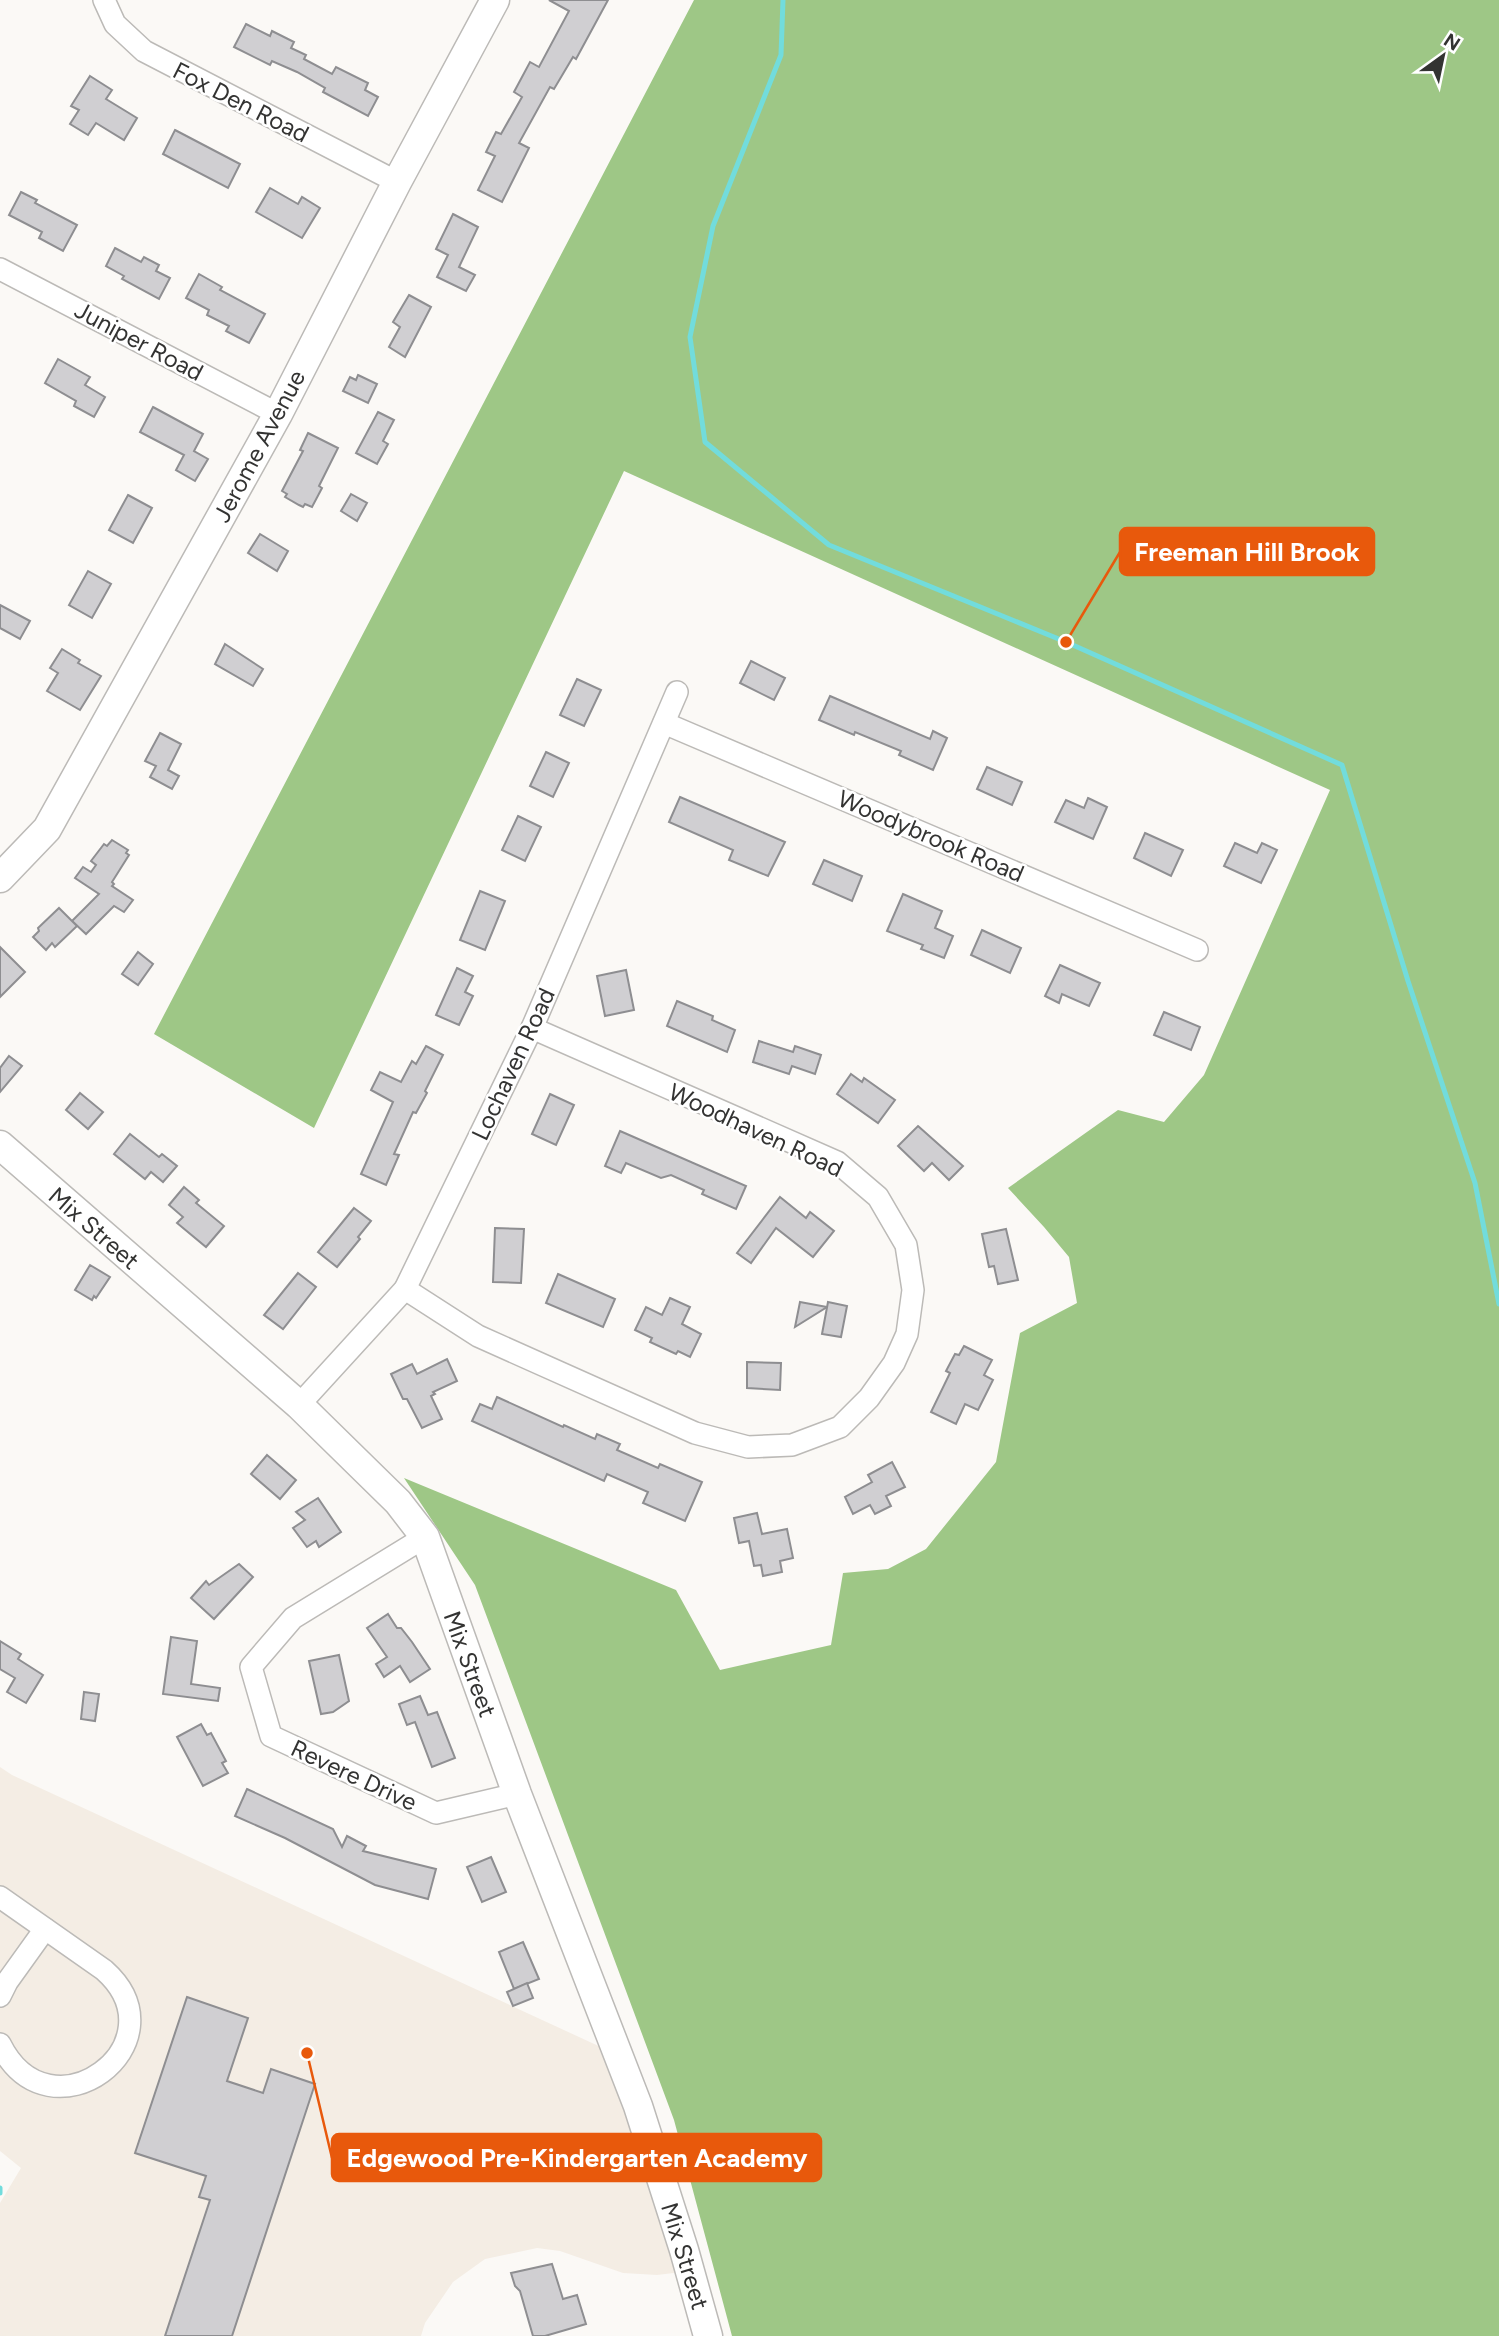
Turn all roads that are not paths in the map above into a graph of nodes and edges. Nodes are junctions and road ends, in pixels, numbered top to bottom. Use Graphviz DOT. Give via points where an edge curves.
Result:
graph roads {
  1 [pos="104,0"];
  2 [pos="495,0"];
  3 [pos="397,183"];
  4 [pos="0,269"];
  5 [pos="278,414"];
  6 [pos="677,692"];
  7 [pos="664,723"];
  8 [pos="0,878"];
  9 [pos="1197,950"];
  10 [pos="532,1028"];
  11 [pos="0,1145"];
  12 [pos="405,1289"];
  13 [pos="299,1405"];
  14 [pos="425,1537"];
  15 [pos="517,1794"];
  16 [pos="0,1897"];
  17 [pos="45,1929"];
  18 [pos="0,1996"];
  19 [pos="0,2044"];
  20 [pos="708,2336"];
  1 -- 3 [label="street, Fox Den Road" via="115,24 144,51"];
  2 -- 3 [label="main road, Jerome Avenue"];
  3 -- 5 [label="main road, Jerome Avenue"];
  4 -- 5 [label="street, Juniper Road"];
  5 -- 8 [label="main road, Jerome Avenue" via="47,829"];
  6 -- 7 [label="street, Lochaven Road"];
  7 -- 9 [label="street, Woodybrook Road"];
  7 -- 10 [label="street, Lochaven Road"];
  10 -- 12 [label="street, Lochaven Road"];
  10 -- 12 [label="street, Woodhaven Road" via="837,1162 878,1197 906,1245 912,1290 907,1334 894,1363 869,1398 839,1427 792,1445 748,1447 695,1433 478,1336"];
  11 -- 13 [label="main road, Mix Street"];
  12 -- 13 [label="street, Lochaven Road"];
  13 -- 14 [label="main road, Mix Street" via="398,1502"];
  14 -- 15 [label="main road, Mix Street"];
  14 -- 15 [label="street, Revere Drive" via="293,1618 251,1667 271,1736 436,1813"];
  15 -- 20 [label="main road, Mix Street" via="638,2106"];
  16 -- 17 [label="street"];
  17 -- 18 [label="street"];
  17 -- 19 [label="street" via="118,1982 130,2016 123,2050 97,2078 58,2087 20,2072"];
}
